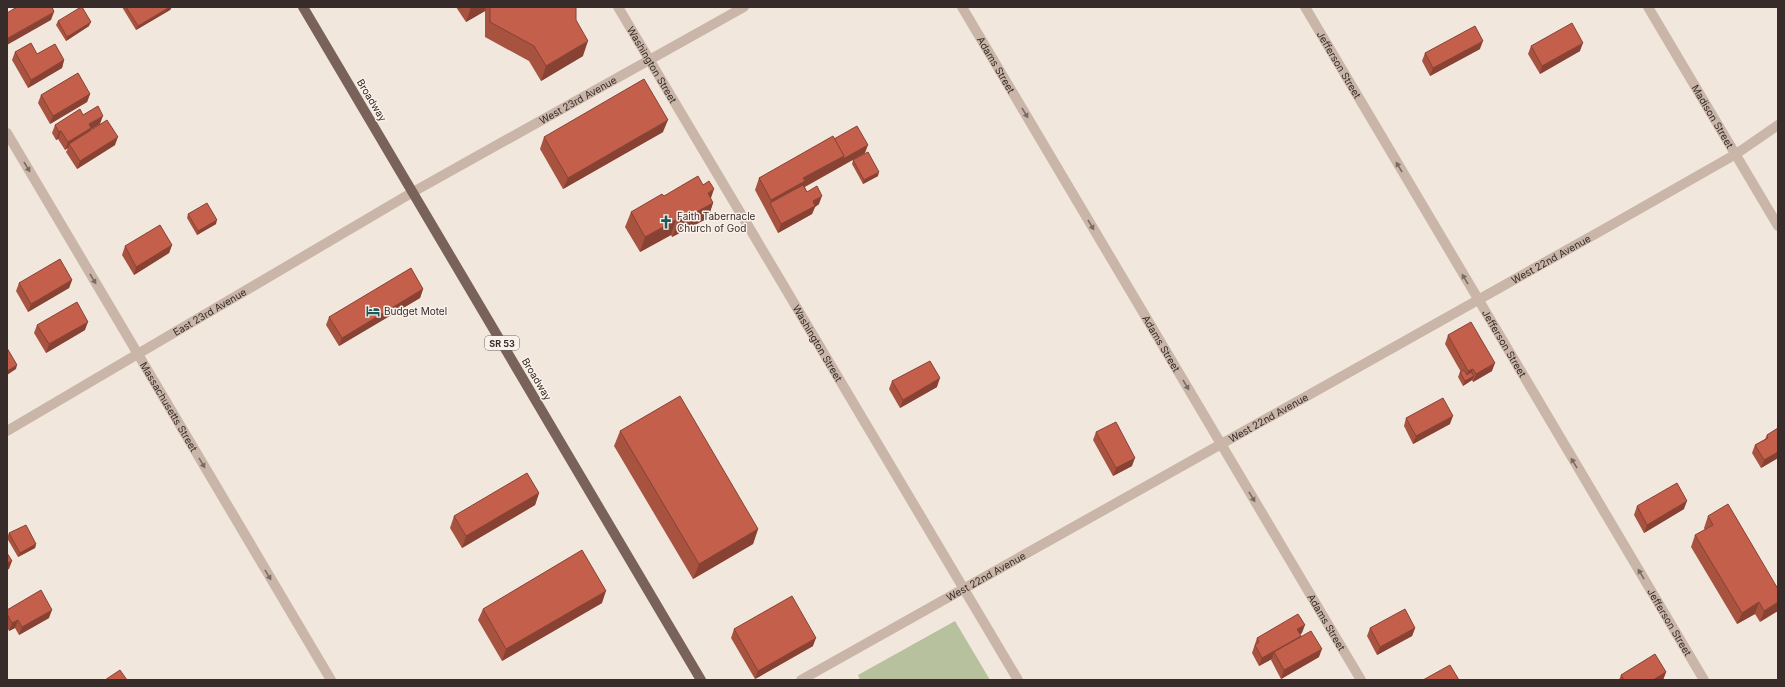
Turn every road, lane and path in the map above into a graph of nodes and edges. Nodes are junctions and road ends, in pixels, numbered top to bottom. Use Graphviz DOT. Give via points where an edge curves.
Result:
graph roads {
  1 [pos="303,7"];
  2 [pos="618,7"];
  3 [pos="744,7"];
  4 [pos="962,7"];
  5 [pos="1305,7"];
  6 [pos="1648,7"];
  7 [pos="650,61"];
  8 [pos="1778,125"];
  9 [pos="7,133"];
  10 [pos="1736,154"];
  11 [pos="413,192"];
  12 [pos="1778,226"];
  13 [pos="1478,301"];
  14 [pos="138,354"];
  15 [pos="7,431"];
  16 [pos="1220,443"];
  17 [pos="963,588"];
  18 [pos="331,680"];
  19 [pos="701,680"];
  20 [pos="801,680"];
  21 [pos="1018,680"];
  22 [pos="1360,680"];
  23 [pos="1704,680"];
  1 -- 11 [label="main road, Broadway / SR 53"];
  2 -- 7 [label="street, Washington Street"];
  3 -- 7 [label="street, West 23rd Avenue"];
  4 -- 16 [label="street, Adams Street, one-way"];
  13 -- 5 [label="street, Jefferson Street, one-way"];
  6 -- 10 [label="street, Madison Street"];
  7 -- 11 [label="street, West 23rd Avenue"];
  7 -- 17 [label="street, Washington Street"];
  8 -- 10 [label="street, West 22nd Avenue"];
  9 -- 14 [label="street, Massachusetts Street, one-way"];
  10 -- 12 [label="street, Madison Street"];
  10 -- 13 [label="street, West 22nd Avenue"];
  11 -- 14 [label="street, East 23rd Avenue"];
  11 -- 19 [label="main road, Broadway / SR 53"];
  13 -- 16 [label="street, West 22nd Avenue"];
  23 -- 13 [label="street, Jefferson Street, one-way"];
  14 -- 15 [label="street, East 23rd Avenue"];
  14 -- 18 [label="street, Massachusetts Street, one-way"];
  16 -- 17 [label="street, West 22nd Avenue"];
  16 -- 22 [label="street, Adams Street, one-way"];
  17 -- 20 [label="street, West 22nd Avenue"];
  17 -- 21 [label="street, Washington Street"];
}
